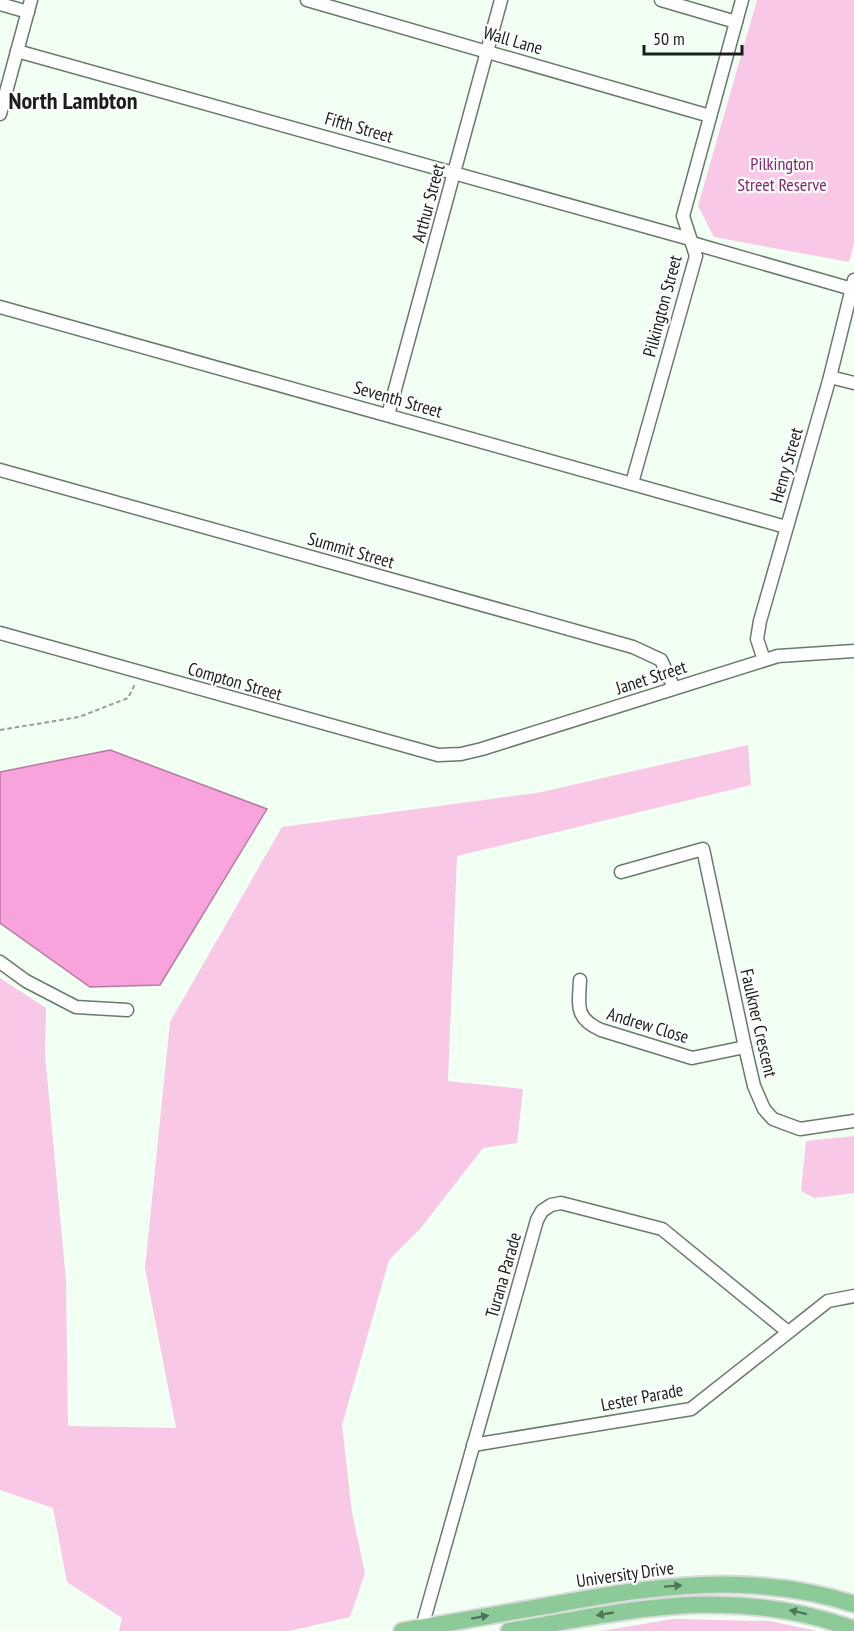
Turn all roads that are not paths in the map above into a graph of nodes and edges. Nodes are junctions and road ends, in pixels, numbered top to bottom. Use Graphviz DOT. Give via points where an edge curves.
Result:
graph roads {
  1 [pos="307,0"];
  2 [pos="501,0"];
  3 [pos="661,0"];
  4 [pos="742,0"];
  5 [pos="0,4"];
  6 [pos="29,6"];
  7 [pos="735,22"];
  8 [pos="17,51"];
  9 [pos="486,51"];
  10 [pos="0,114"];
  11 [pos="710,116"];
  12 [pos="455,173"];
  13 [pos="691,241"];
  14 [pos="853,285"];
  15 [pos="0,307"];
  16 [pos="830,377"];
  17 [pos="854,383"];
  18 [pos="388,415"];
  19 [pos="0,470"];
  20 [pos="632,483"];
  21 [pos="786,527"];
  22 [pos="0,633"];
  23 [pos="854,651"];
  24 [pos="764,660"];
  25 [pos="674,688"];
  26 [pos="461,754"];
  27 [pos="621,872"];
  28 [pos="0,962"];
  29 [pos="580,980"];
  30 [pos="127,1010"];
  31 [pos="745,1047"];
  32 [pos="854,1121"];
  33 [pos="854,1296"];
  34 [pos="788,1332"];
  35 [pos="473,1445"];
  36 [pos="854,1604"];
  37 [pos="422,1628"];
  38 [pos="854,1629"];
  39 [pos="402,1631"];
  40 [pos="509,1631"];
  1 -- 9 [label="street, Wall Lane"];
  2 -- 9 [label="street, Arthur Street"];
  3 -- 7 [label="street"];
  4 -- 7 [label="street, Pilkington Street"];
  5 -- 6 [label="street"];
  6 -- 8 [label="street"];
  7 -- 11 [label="street, Pilkington Street"];
  8 -- 10 [label="street"];
  8 -- 12 [label="street, Fifth Street"];
  9 -- 11 [label="street, Wall Lane"];
  9 -- 12 [label="street, Arthur Street"];
  11 -- 13 [label="street, Pilkington Street" via="683,216"];
  12 -- 13 [label="street, Fifth Street"];
  12 -- 18 [label="street, Arthur Street"];
  13 -- 14 [label="street, Fifth Street"];
  13 -- 20 [label="street, Pilkington Street" via="696,256"];
  14 -- 16 [label="street, Henry Street"];
  15 -- 18 [label="street, Seventh Street"];
  16 -- 17 [label="street"];
  16 -- 21 [label="street, Henry Street"];
  18 -- 20 [label="street, Seventh Street"];
  19 -- 25 [label="street, Summit Street" via="633,647 661,660"];
  20 -- 21 [label="street, Seventh Street"];
  21 -- 24 [label="street, Henry Street" via="758,630"];
  22 -- 26 [label="street, Compton Street" via="413,750"];
  23 -- 24 [label="street, Janet Street" via="787,654"];
  24 -- 25 [label="street, Janet Street"];
  25 -- 26 [label="street, Janet Street"];
  27 -- 31 [label="street, Faulkner Crescent" via="703,849"];
  28 -- 30 [label="street" via="76,1008"];
  29 -- 31 [label="street, Andrew Close" via="580,1015 600,1030 692,1058"];
  31 -- 32 [label="street, Faulkner Crescent" via="759,1099 773,1119 800,1129"];
  33 -- 34 [label="street, Lester Parade" via="828,1301"];
  34 -- 35 [label="street, Lester Parade" via="691,1409"];
  34 -- 35 [label="street, Turana Parade" via="662,1229 573,1204 551,1205 537,1220"];
  35 -- 37 [label="street, Turana Parade"];
  37 -- 36 [label="main road, University Drive, one-way" via="653,1587 700,1584 794,1589"];
  37 -- 39 [label="main road, University Drive"];
  38 -- 40 [label="main road, University Drive, one-way" via="788,1610 743,1603 697,1603 651,1606"];
}
